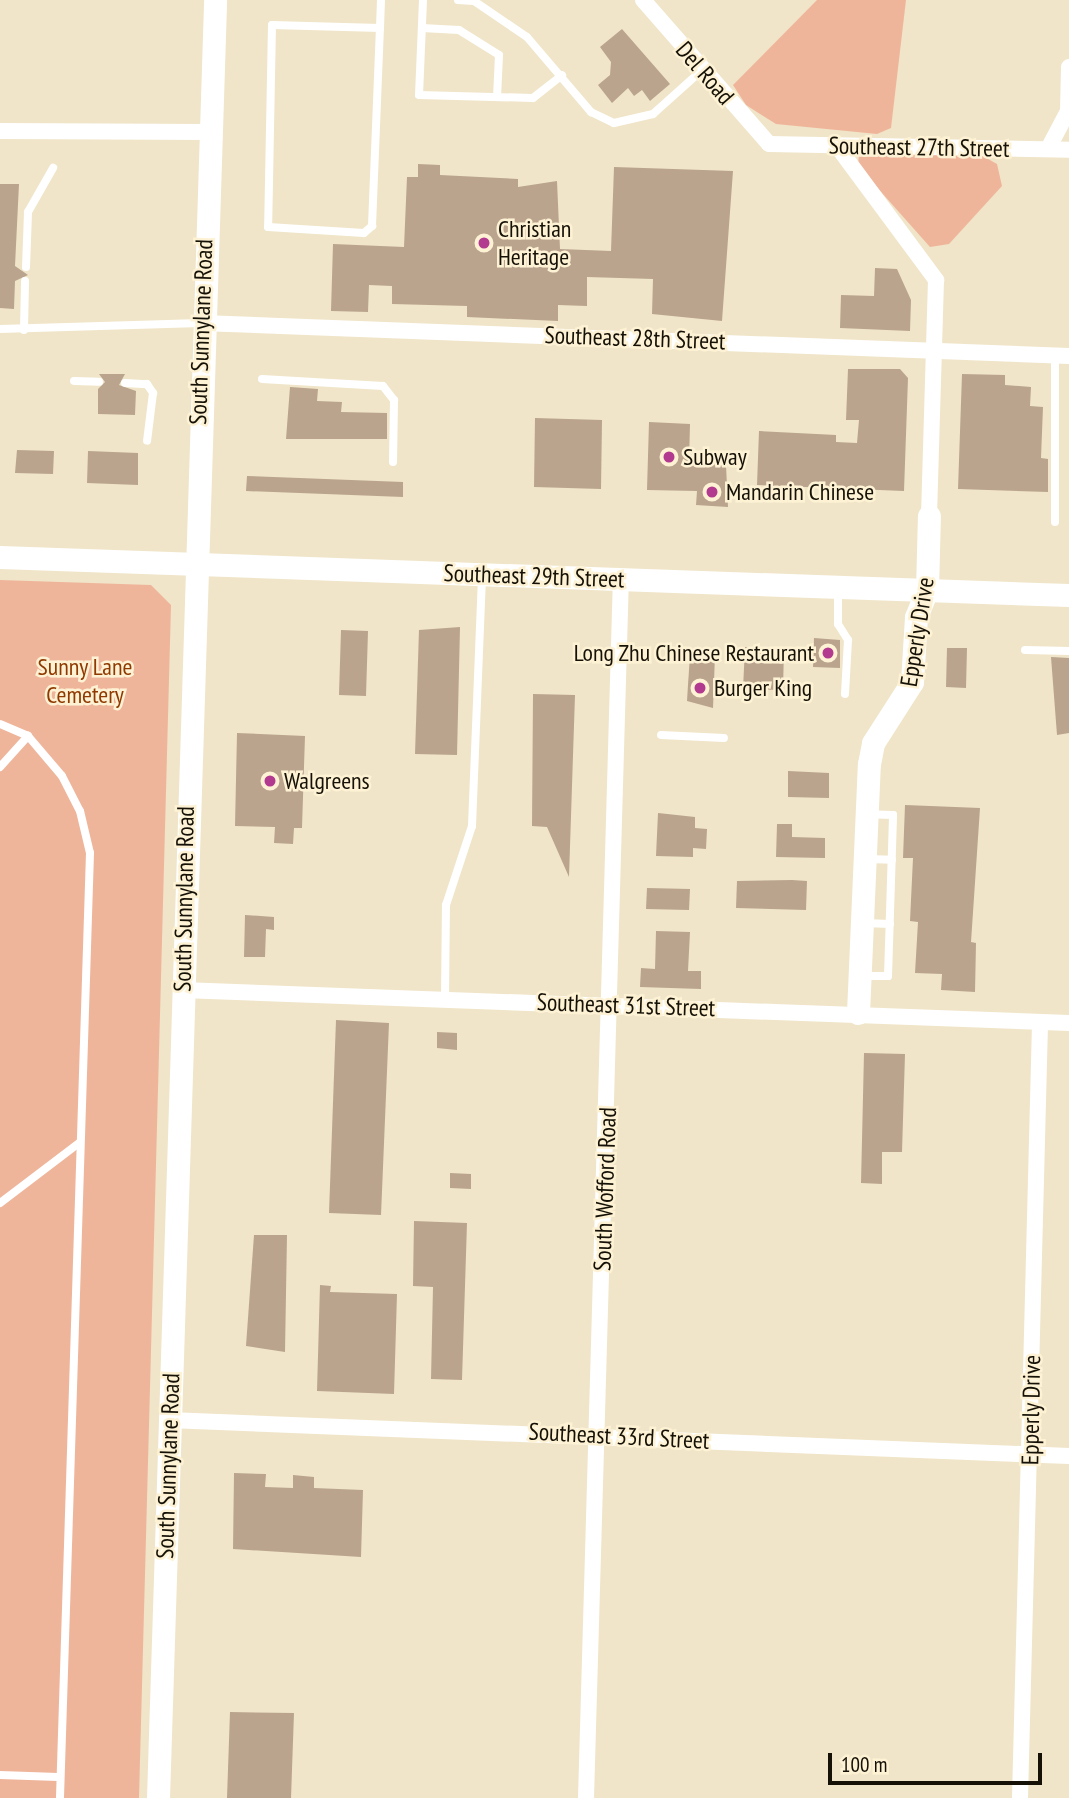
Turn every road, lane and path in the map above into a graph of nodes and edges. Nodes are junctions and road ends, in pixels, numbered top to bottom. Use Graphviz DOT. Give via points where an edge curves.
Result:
graph roads {
  1 [pos="215,0"];
  2 [pos="381,0"];
  3 [pos="423,0"];
  4 [pos="458,0"];
  5 [pos="643,0"];
  6 [pos="380,28"];
  7 [pos="422,28"];
  8 [pos="1069,67"];
  9 [pos="702,70"];
  10 [pos="562,75"];
  11 [pos="498,97"];
  12 [pos="0,131"];
  13 [pos="209,132"];
  14 [pos="769,144"];
  15 [pos="837,146"];
  16 [pos="1048,149"];
  17 [pos="1069,150"];
  18 [pos="53,168"];
  19 [pos="26,267"];
  20 [pos="25,281"];
  21 [pos="201,323"];
  22 [pos="0,329"];
  23 [pos="23,330"];
  24 [pos="934,351"];
  25 [pos="1062,355"];
  26 [pos="262,379"];
  27 [pos="74,381"];
  28 [pos="99,382"];
  29 [pos="125,383"];
  30 [pos="147,440"];
  31 [pos="393,462"];
  32 [pos="929,516"];
  33 [pos="1055,522"];
  34 [pos="0,557"];
  35 [pos="194,564"];
  36 [pos="482,574"];
  37 [pos="621,579"];
  38 [pos="838,587"];
  39 [pos="927,590"];
  40 [pos="1069,595"];
  41 [pos="1024,650"];
  42 [pos="1069,651"];
  43 [pos="845,694"];
  44 [pos="0,724"];
  45 [pos="661,735"];
  46 [pos="28,736"];
  47 [pos="724,738"];
  48 [pos="0,767"];
  49 [pos="866,814"];
  50 [pos="864,859"];
  51 [pos="891,860"];
  52 [pos="861,923"];
  53 [pos="890,924"];
  54 [pos="859,976"];
  55 [pos="182,990"];
  56 [pos="445,998"];
  57 [pos="610,1004"];
  58 [pos="858,1013"];
  59 [pos="1040,1022"];
  60 [pos="1069,1023"];
  61 [pos="79,1143"];
  62 [pos="0,1203"];
  63 [pos="169,1420"];
  64 [pos="598,1435"];
  65 [pos="1030,1455"];
  66 [pos="1069,1456"];
  67 [pos="0,1775"];
  68 [pos="58,1777"];
  69 [pos="60,1798"];
  70 [pos="158,1798"];
  71 [pos="586,1798"];
  72 [pos="1020,1798"];
  1 -- 13 [label="main road, South Sunnylane Road"];
  2 -- 6 [label="lane"];
  3 -- 7 [label="lane"];
  4 -- 10 [label="lane" via="474,1 527,37"];
  5 -- 9 [label="street, Del Road"];
  6 -- 6 [label="lane" via="372,226 364,233 268,226 272,24"];
  7 -- 11 [label="lane" via="459,30 499,55"];
  7 -- 11 [label="lane" via="419,95"];
  8 -- 16 [label="street" via="1068,111"];
  9 -- 10 [label="lane" via="653,114 627,124 592,112"];
  9 -- 14 [label="street, Del Road"];
  10 -- 11 [label="lane" via="533,98"];
  12 -- 13 [label="street"];
  13 -- 21 [label="main road, South Sunnylane Road"];
  14 -- 15 [label="street, Southeast 27th Street"];
  15 -- 16 [label="street, Southeast 27th Street"];
  15 -- 24 [label="street, Epperly Drive" via="936,280"];
  16 -- 17 [label="street, Southeast 27th Street"];
  18 -- 19 [label="lane" via="28,212"];
  20 -- 23 [label="lane"];
  21 -- 23 [label="lane"];
  21 -- 24 [label="street, Southeast 28th Street"];
  21 -- 35 [label="main road, South Sunnylane Road"];
  22 -- 23 [label="lane"];
  24 -- 25 [label="street, Southeast 28th Street"];
  24 -- 32 [label="street, Epperly Drive"];
  25 -- 33 [label="lane"];
  26 -- 31 [label="lane" via="383,386 394,400"];
  27 -- 28 [label="lane"];
  29 -- 30 [label="lane" via="146,384 153,393"];
  32 -- 39 [label="main road, Epperly Drive"];
  34 -- 35 [label="main road, Southeast 29th Street"];
  35 -- 36 [label="main road, Southeast 29th Street"];
  35 -- 55 [label="main road, South Sunnylane Road"];
  36 -- 37 [label="main road, Southeast 29th Street"];
  36 -- 56 [label="lane" via="472,826 446,905"];
  37 -- 38 [label="main road, Southeast 29th Street"];
  37 -- 57 [label="street, South Wofford Road"];
  38 -- 39 [label="main road, Southeast 29th Street"];
  38 -- 43 [label="lane" via="838,624 848,640"];
  39 -- 40 [label="main road, Southeast 29th Street"];
  39 -- 49 [label="main road, Epperly Drive" via="916,617 908,696 873,743"];
  41 -- 42 [label="lane"];
  44 -- 46 [label="lane"];
  45 -- 47 [label="lane"];
  46 -- 48 [label="lane"];
  46 -- 61 [label="lane" via="62,776 88,839"];
  49 -- 50 [label="main road, Epperly Drive"];
  49 -- 51 [label="lane" via="893,815"];
  50 -- 51 [label="lane"];
  50 -- 52 [label="main road, Epperly Drive"];
  51 -- 53 [label="lane"];
  52 -- 53 [label="lane"];
  52 -- 54 [label="main road, Epperly Drive"];
  53 -- 54 [label="lane" via="888,976"];
  54 -- 58 [label="main road, Epperly Drive"];
  55 -- 56 [label="street, Southeast 31st Street"];
  55 -- 63 [label="main road, South Sunnylane Road"];
  56 -- 57 [label="street, Southeast 31st Street"];
  57 -- 58 [label="street, Southeast 31st Street"];
  57 -- 64 [label="street, South Wofford Road"];
  58 -- 59 [label="street, Southeast 31st Street"];
  59 -- 60 [label="street, Southeast 31st Street"];
  59 -- 65 [label="street, Epperly Drive"];
  61 -- 62 [label="lane"];
  61 -- 68 [label="lane"];
  63 -- 64 [label="street, Southeast 33rd Street"];
  63 -- 70 [label="main road, South Sunnylane Road"];
  64 -- 65 [label="street, Southeast 33rd Street"];
  64 -- 71 [label="street, South Wofford Road"];
  65 -- 66 [label="street, Southeast 33rd Street"];
  65 -- 72 [label="street, Epperly Drive"];
  67 -- 68 [label="lane"];
  68 -- 69 [label="lane"];
}
